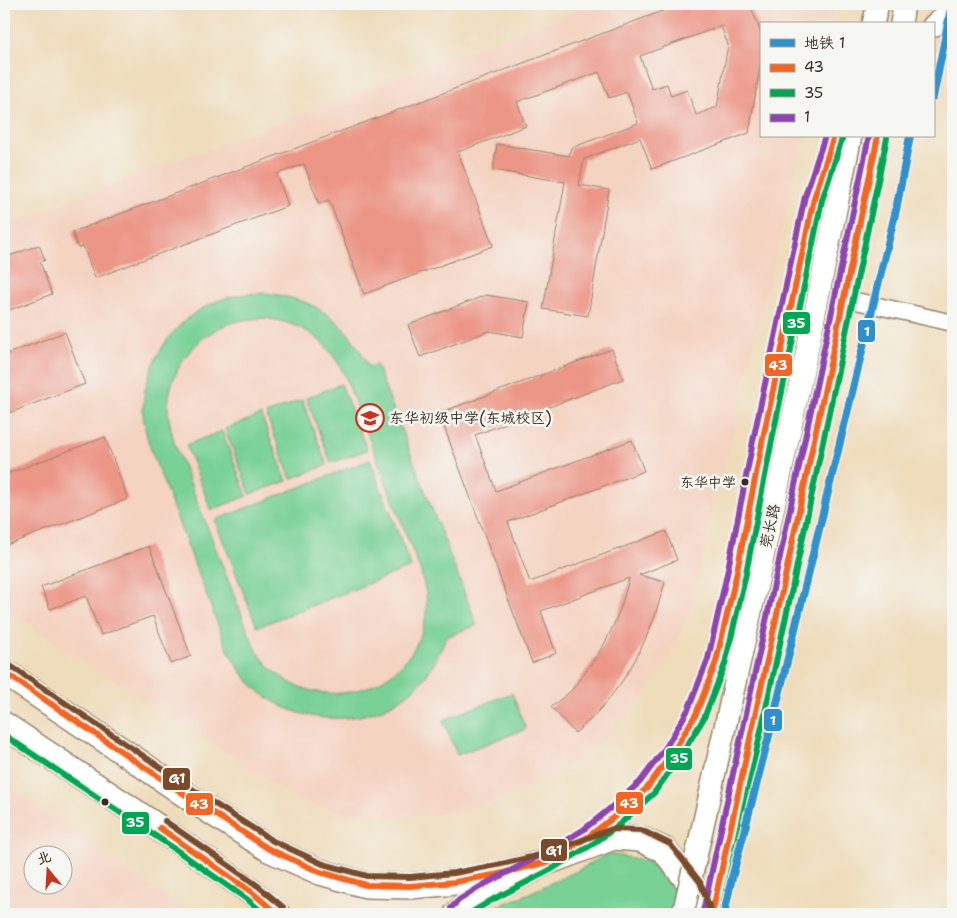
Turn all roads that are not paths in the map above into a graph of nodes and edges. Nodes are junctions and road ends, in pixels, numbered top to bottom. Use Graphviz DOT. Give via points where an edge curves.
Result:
graph roads {
  1 [pos="878,4"];
  2 [pos="904,4"];
  3 [pos="953,9"];
  4 [pos="874,22"];
  5 [pos="900,22"];
  6 [pos="934,25"];
  7 [pos="833,138"];
  8 [pos="852,138"];
  9 [pos="878,138"];
  10 [pos="844,298"];
  11 [pos="953,323"];
  12 [pos="4,672"];
  13 [pos="4,725"];
  14 [pos="546,862"];
  15 [pos="277,914"];
  16 [pos="457,914"];
  17 [pos="683,914"];
  18 [pos="703,914"];
  19 [pos="712,914"];
  1 -- 4 [label="main road"];
  2 -- 5 [label="main road"];
  3 -- 6 [label="main road"];
  7 -- 14 [label="main road, 莞长路" via="812,208 716,662 696,714 646,788 588,837"];
  8 -- 17 [label="main road, 莞长路, bridge" via="759,576"];
  9 -- 10 [label="main road, 莞长路"];
  10 -- 11 [label="street"];
  10 -- 19 [label="main road, 莞长路"];
  12 -- 14 [label="highway" via="253,839 320,872 366,885 410,886 454,882"];
  13 -- 15 [label="highway" via="174,838 253,893"];
  14 -- 16 [label="highway" via="488,892"];
  14 -- 18 [label="highway" via="614,837 640,839 664,850 693,887"];
}
